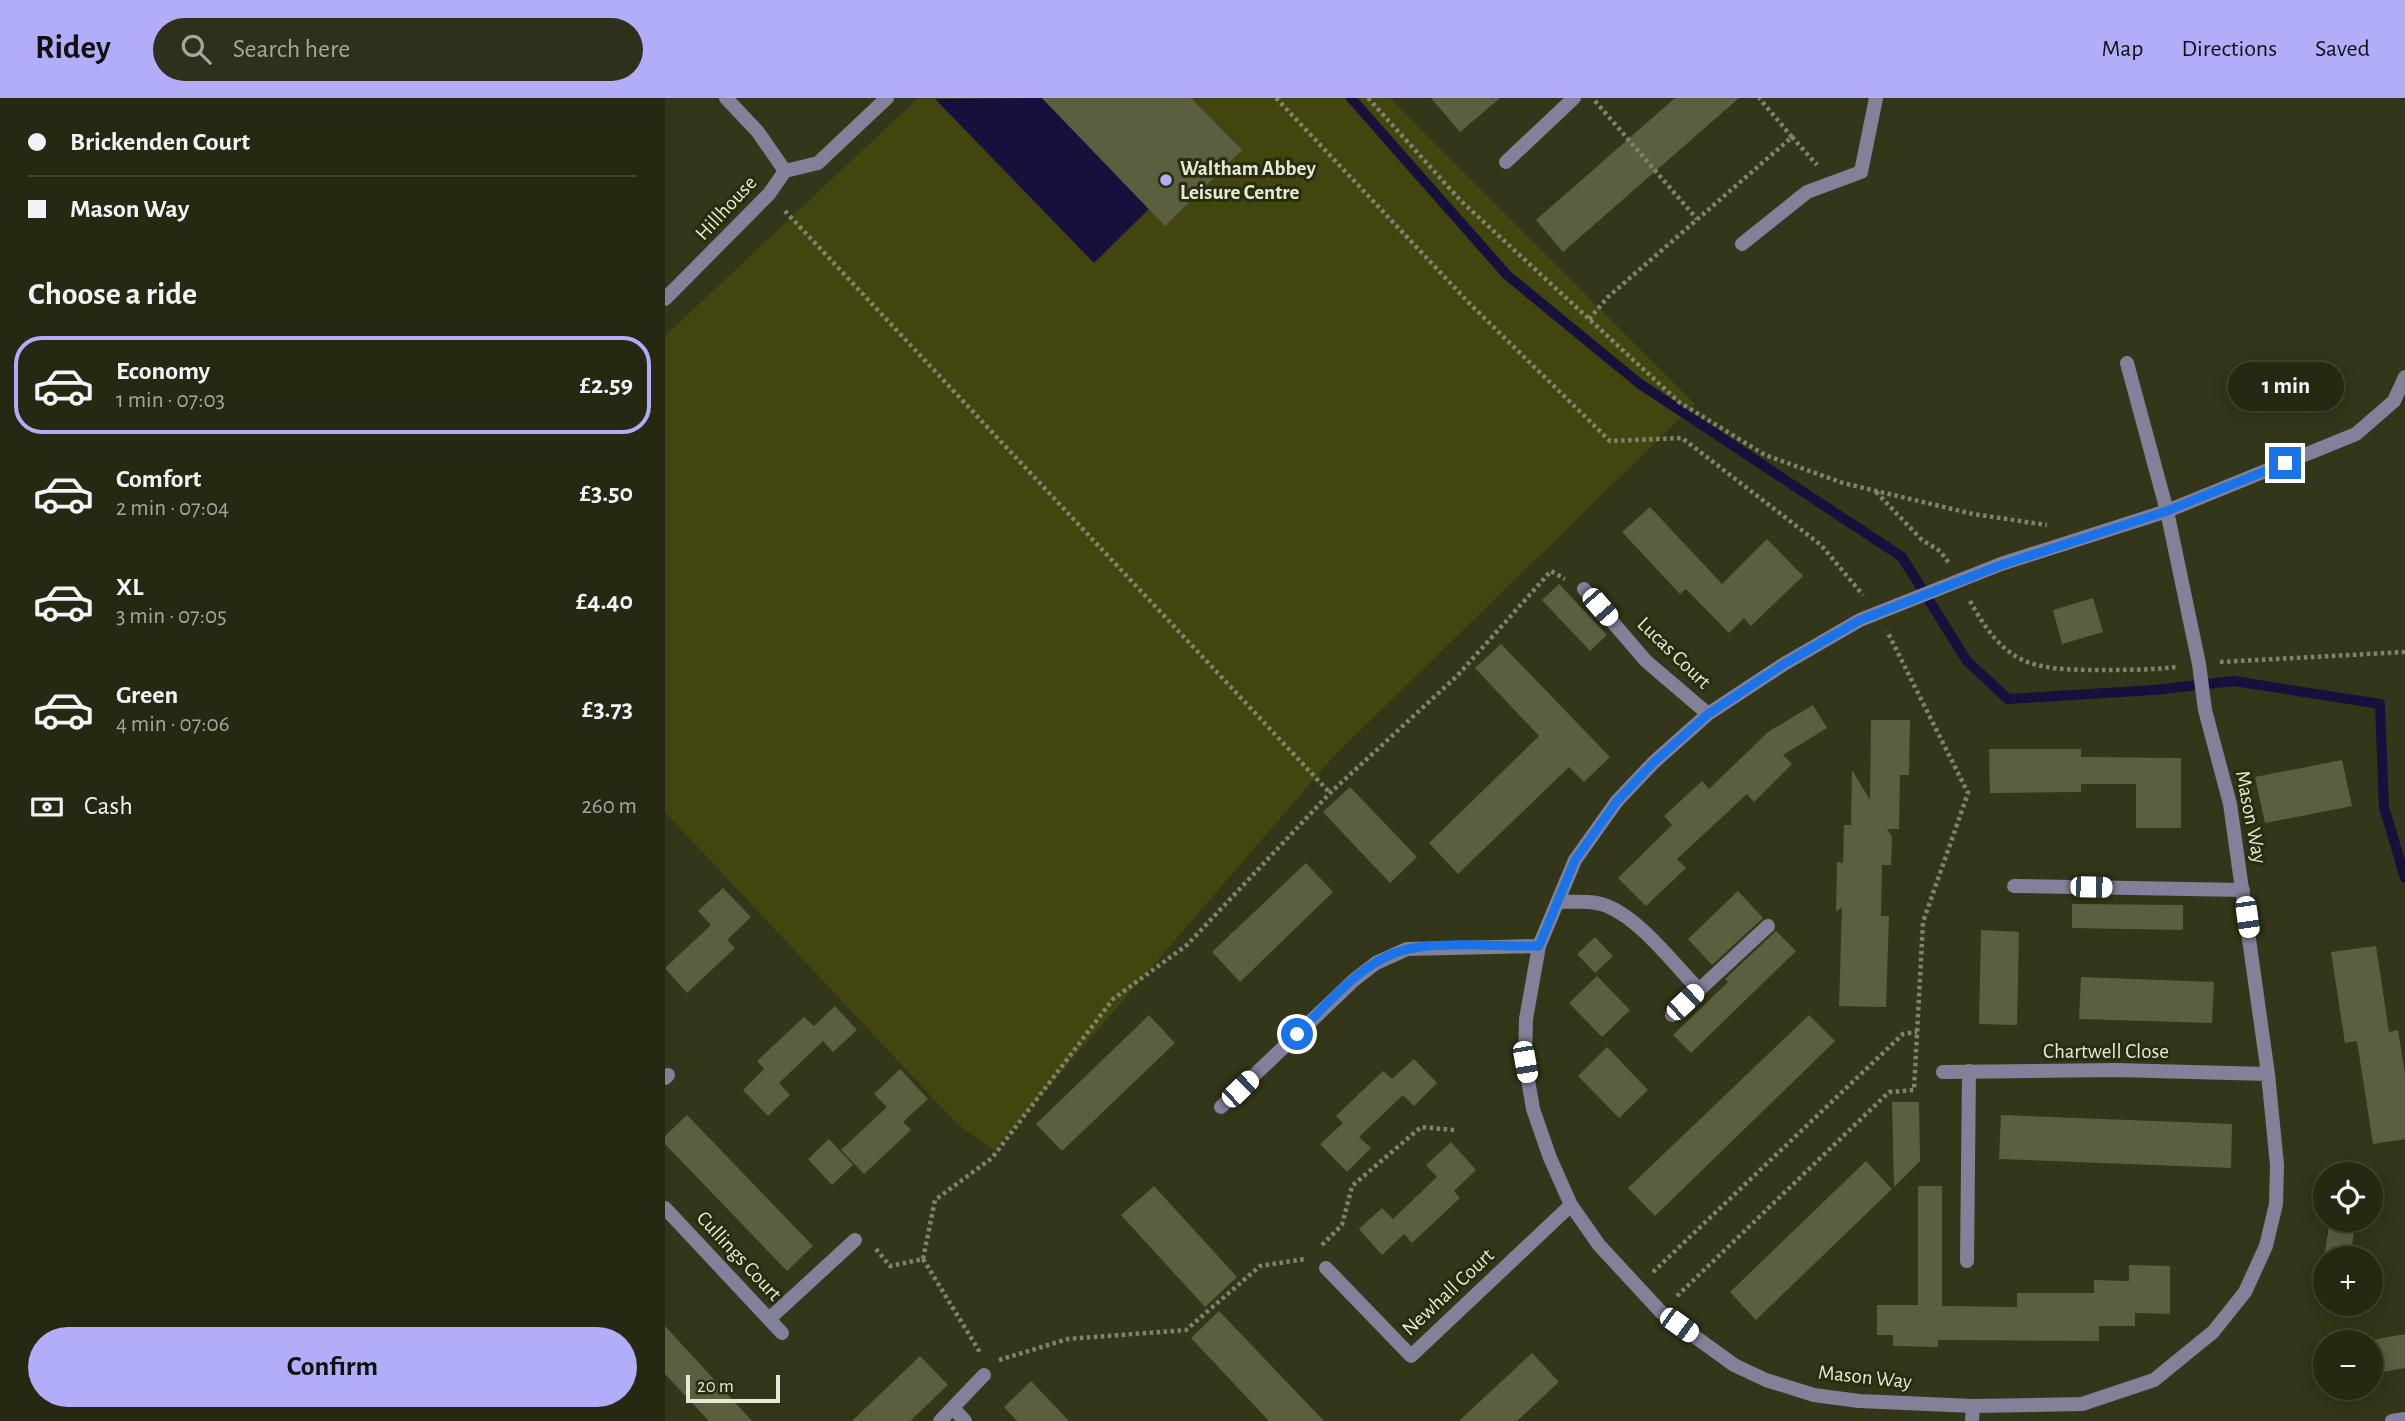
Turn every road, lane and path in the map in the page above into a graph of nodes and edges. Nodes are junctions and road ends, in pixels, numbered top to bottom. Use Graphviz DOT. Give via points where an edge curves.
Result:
graph roads {
  1 [pos="726,98"];
  2 [pos="887,98"];
  3 [pos="1276,98"];
  4 [pos="1368,98"];
  5 [pos="1574,98"];
  6 [pos="1592,98"];
  7 [pos="1759,98"];
  8 [pos="1876,98"];
  9 [pos="1792,137"];
  10 [pos="1506,162"];
  11 [pos="785,171"];
  12 [pos="1832,183"];
  13 [pos="769,194"];
  14 [pos="1697,219"];
  15 [pos="1742,244"];
  16 [pos="665,299"];
  17 [pos="1589,318"];
  18 [pos="2127,363"];
  19 [pos="2405,377"];
  20 [pos="1875,491"];
  21 [pos="2167,511"];
  22 [pos="2060,527"];
  23 [pos="1954,584"];
  24 [pos="1584,589"];
  25 [pos="1878,614"];
  26 [pos="1888,632"];
  27 [pos="2405,653"];
  28 [pos="2199,664"];
  29 [pos="1708,714"];
  30 [pos="1330,793"];
  31 [pos="2014,886"];
  32 [pos="2243,890"];
  33 [pos="1558,902"];
  34 [pos="1768,926"];
  35 [pos="1539,946"];
  36 [pos="1699,990"];
  37 [pos="1672,1015"];
  38 [pos="1917,1032"];
  39 [pos="1969,1071"];
  40 [pos="1943,1072"];
  41 [pos="2268,1074"];
  42 [pos="1221,1107"];
  43 [pos="1454,1130"];
  44 [pos="1571,1205"];
  45 [pos="665,1208"];
  46 [pos="855,1240"];
  47 [pos="1317,1251"];
  48 [pos="923,1259"];
  49 [pos="1308,1259"];
  50 [pos="1966,1261"];
  51 [pos="1327,1268"];
  52 [pos="1637,1287"];
  53 [pos="1661,1312"];
  54 [pos="769,1320"];
  55 [pos="782,1333"];
  56 [pos="984,1375"];
  57 [pos="953,1408"];
  58 [pos="1972,1414"];
  59 [pos="2405,1419"];
  60 [pos="940,1421"];
  61 [pos="965,1421"];
  62 [pos="2393,1421"];
  1 -- 11 [label="street, Hillhouse" via="758,132"];
  2 -- 11 [label="street, Hillhouse" via="818,163"];
  3 -- 25 [label="path" via="1471,305 1610,441 1682,438 1821,545"];
  4 -- 17 [label="path" via="1461,201"];
  5 -- 10 [label="street"];
  6 -- 14 [label="path"];
  7 -- 9 [label="path"];
  8 -- 12 [label="street" via="1861,172"];
  9 -- 12 [label="path"];
  9 -- 14 [label="path"];
  11 -- 13 [label="street, Hillhouse"];
  12 -- 15 [label="street" via="1807,192"];
  13 -- 16 [label="street, Hillhouse"];
  13 -- 30 [label="path"];
  14 -- 17 [label="path"];
  17 -- 20 [label="path" via="1679,402 1765,455"];
  18 -- 21 [label="street"];
  19 -- 21 [label="street, Mason Way" via="2394,401 2356,433"];
  20 -- 22 [label="path"];
  20 -- 23 [label="path" via="1922,540 1940,551"];
  21 -- 23 [label="street, Mason Way"];
  21 -- 28 [label="street, Mason Way"];
  23 -- 25 [label="street, Mason Way"];
  23 -- 28 [label="path" via="1996,641 2029,663 2053,670"];
  24 -- 29 [label="street, Lucas Court" via="1646,661"];
  24 -- 30 [label="path" via="1551,571 1457,676"];
  25 -- 29 [label="street, Mason Way" via="1794,658"];
  26 -- 38 [label="path" via="1968,793 1923,922"];
  27 -- 28 [label="path"];
  28 -- 32 [label="street, Mason Way" via="2205,710 2230,804"];
  29 -- 33 [label="street, Mason Way" via="1617,801 1575,860"];
  30 -- 48 [label="path" via="1187,945 1113,999 992,1158 935,1200"];
  31 -- 32 [label="street"];
  32 -- 41 [label="street, Mason Way"];
  33 -- 35 [label="street, Mason Way"];
  33 -- 36 [label="street" via="1607,906 1633,922"];
  34 -- 36 [label="street"];
  35 -- 42 [label="street" via="1407,949 1376,963"];
  35 -- 44 [label="street, Mason Way" via="1526,1019 1525,1062 1533,1109"];
  36 -- 37 [label="street"];
  38 -- 52 [label="path" via="1903,1034"];
  38 -- 53 [label="path" via="1915,1090 1889,1092"];
  39 -- 40 [label="street, Chartwell Close"];
  39 -- 41 [label="street, Chartwell Close"];
  39 -- 50 [label="street"];
  41 -- 58 [label="street, Mason Way" via="2276,1204 2266,1246 2245,1292 2213,1332 2154,1380 2082,1404"];
  43 -- 47 [label="path" via="1421,1127 1352,1186 1342,1225"];
  44 -- 51 [label="street, Newhall Court" via="1411,1356"];
  44 -- 52 [label="street, Mason Way"];
  45 -- 54 [label="street, Cullings Court"];
  46 -- 48 [label="path" via="862,1232 890,1266"];
  46 -- 54 [label="street"];
  48 -- 49 [label="path" via="988,1364 1068,1339 1186,1330 1260,1266"];
  52 -- 53 [label="street, Mason Way"];
  53 -- 58 [label="street, Mason Way" via="1734,1365 1766,1380 1814,1395"];
  54 -- 55 [label="street, Cullings Court"];
  56 -- 57 [label="street"];
  57 -- 60 [label="street"];
  57 -- 61 [label="street"];
  59 -- 62 [label="street"];
}
